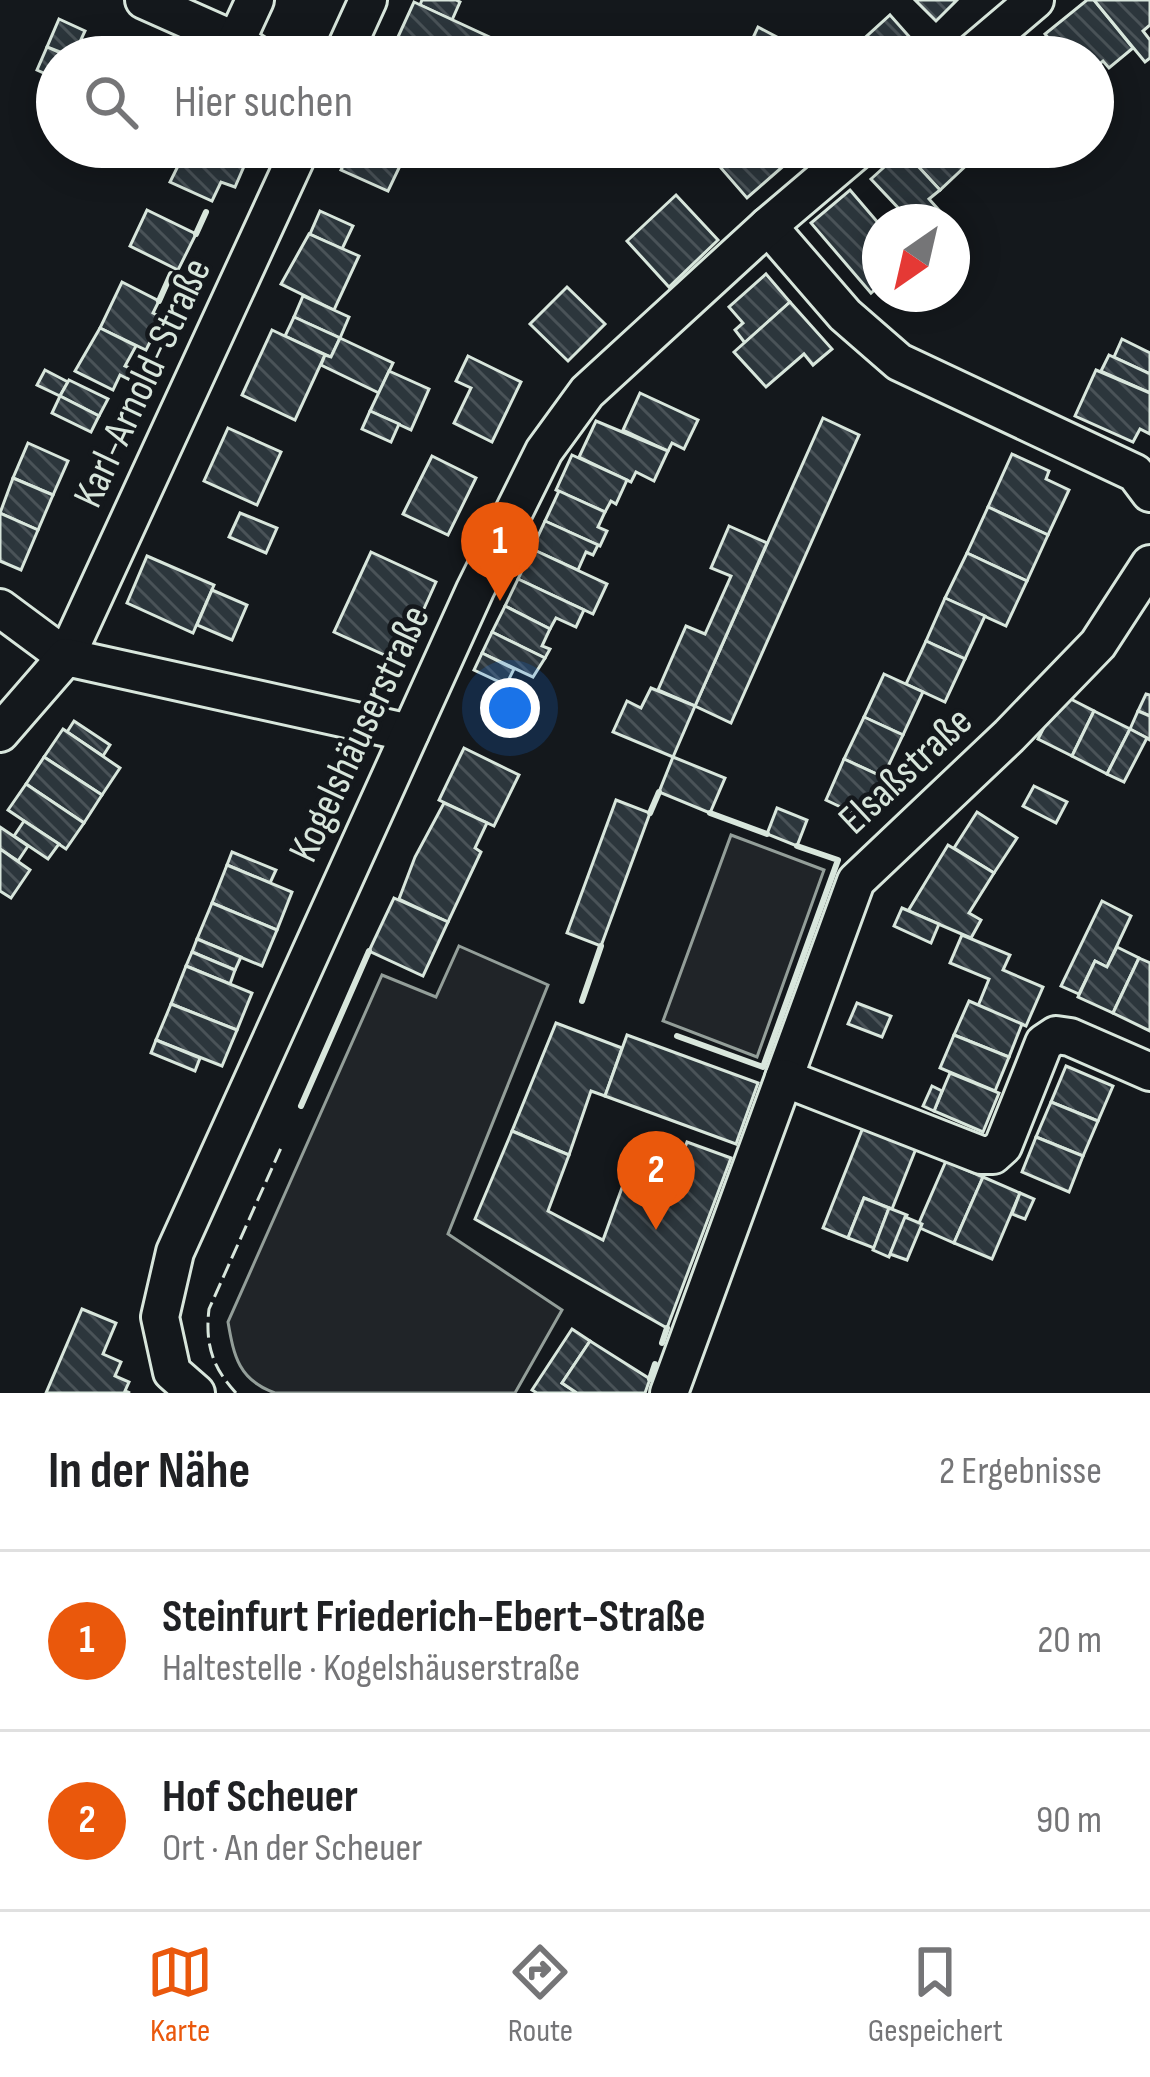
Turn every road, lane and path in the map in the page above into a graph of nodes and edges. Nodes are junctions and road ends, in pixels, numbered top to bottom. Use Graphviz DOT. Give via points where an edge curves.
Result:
graph roads {
  1 [pos="144,0"];
  2 [pos="255,0"];
  3 [pos="368,0"];
  4 [pos="1035,0"];
  5 [pos="220,36"];
  6 [pos="250,36"];
  7 [pos="352,36"];
  8 [pos="993,36"];
  9 [pos="291,168"];
  10 [pos="836,168"];
  11 [pos="768,226"];
  12 [pos="1150,493"];
  13 [pos="1150,564"];
  14 [pos="0,608"];
  15 [pos="66,657"];
  16 [pos="0,733"];
  17 [pos="410,733"];
  18 [pos="1150,1072"];
  19 [pos="784,1078"];
  20 [pos="196,1393"];
  21 [pos="669,1393"];
  1 -- 5 [label="street"];
  2 -- 6 [label="street"];
  3 -- 7 [label="street"];
  4 -- 8 [label="street"];
  9 -- 15 [label="street, Karl-Arnold-Straße"];
  10 -- 11 [label="street, Kogelshäuserstraße"];
  11 -- 12 [label="street" via="887,354 1135,472"];
  11 -- 17 [label="street, Kogelshäuserstraße" via="587,392 544,451"];
  13 -- 19 [label="street, Elsaßstraße" via="1097,644 856,881"];
  14 -- 15 [label="street"];
  15 -- 16 [label="street, Karl-Arnold-Straße"];
  15 -- 17 [label="street"];
  17 -- 20 [label="street, Kogelshäuserstraße" via="175,1252 160,1317 172,1372"];
  18 -- 19 [label="street" via="1056,1035 1044,1043 993,1155"];
  19 -- 21 [label="street, Elsaßstraße"];
}
